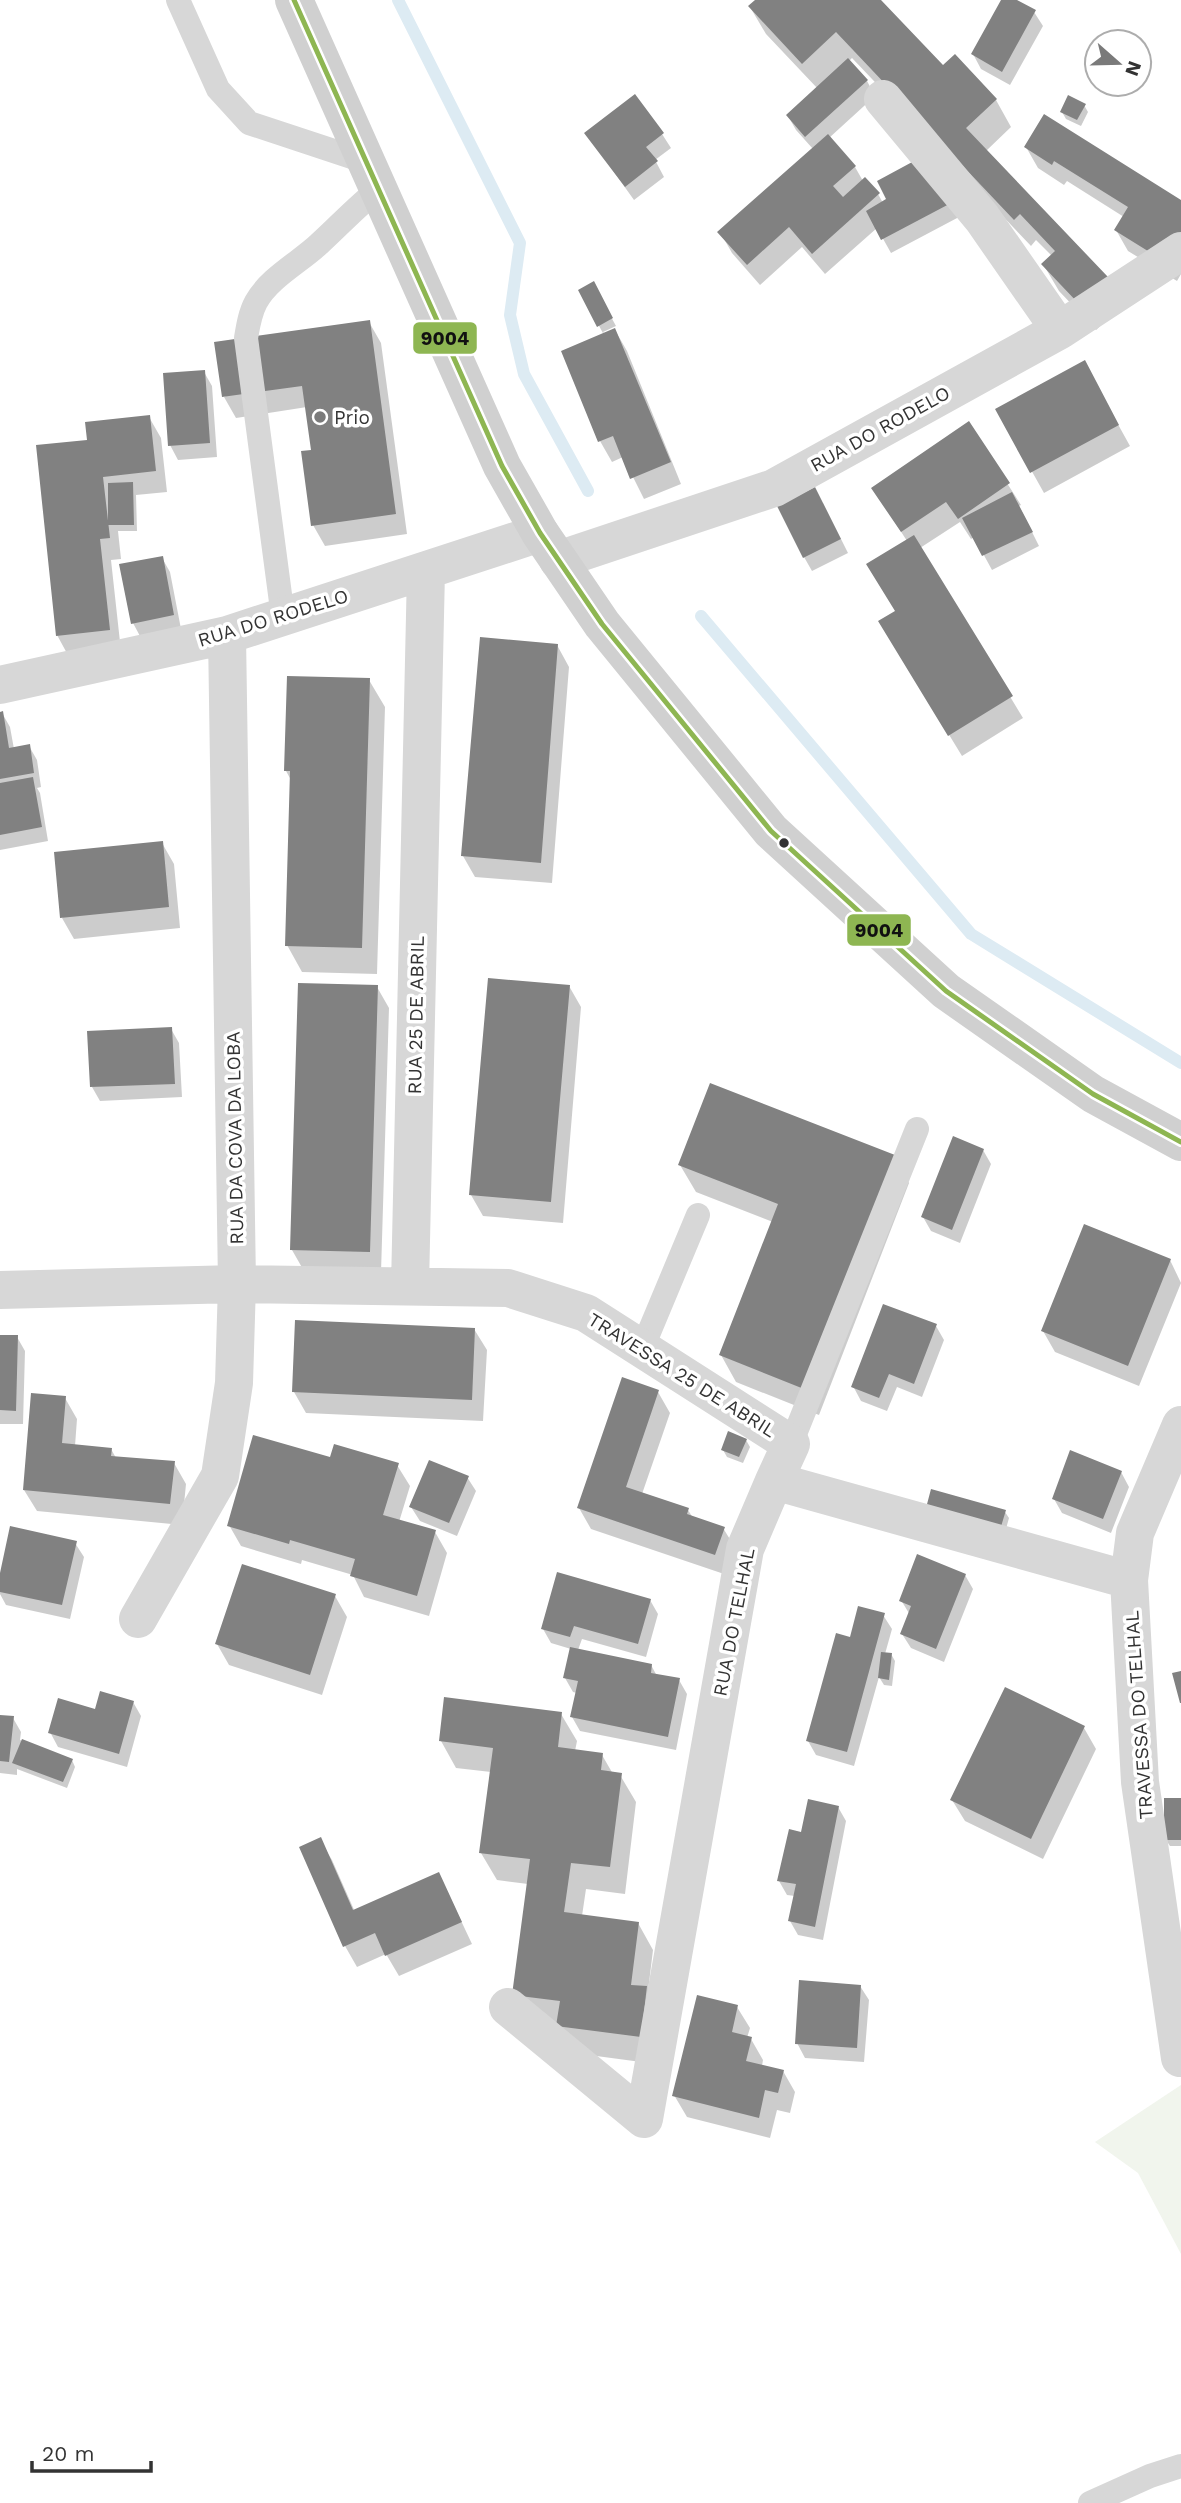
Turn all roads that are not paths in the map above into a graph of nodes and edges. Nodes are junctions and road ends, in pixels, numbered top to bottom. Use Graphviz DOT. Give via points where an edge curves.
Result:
graph roads {
  1 [pos="178,0"];
  2 [pos="294,0"];
  3 [pos="883,99"];
  4 [pos="373,176"];
  5 [pos="1181,251"];
  6 [pos="1060,330"];
  7 [pos="549,547"];
  8 [pos="426,571"];
  9 [pos="283,617"];
  10 [pos="227,635"];
  11 [pos="0,685"];
  12 [pos="917,1129"];
  13 [pos="1181,1142"];
  14 [pos="698,1215"];
  15 [pos="237,1283"];
  16 [pos="410,1286"];
  17 [pos="0,1290"];
  18 [pos="642,1349"];
  19 [pos="1181,1425"];
  20 [pos="790,1444"];
  21 [pos="774,1481"];
  22 [pos="1129,1580"];
  23 [pos="138,1619"];
  24 [pos="508,2007"];
  25 [pos="1180,2059"];
  26 [pos="1181,2466"];
  27 [pos="1090,2503"];
  1 -- 4 [label="lane" via="218,89 249,123"];
  2 -- 4 [label="main road"];
  3 -- 6 [label="street" via="982,218"];
  4 -- 7 [label="main road" via="502,466"];
  4 -- 9 [label="lane" via="351,211 271,285 250,317 246,338"];
  5 -- 6 [label="street, RUA DO RODELO"];
  6 -- 7 [label="street, RUA DO RODELO" via="774,488"];
  7 -- 8 [label="street, RUA DO RODELO"];
  7 -- 13 [label="main road" via="602,624 771,831 946,991 1093,1094"];
  8 -- 9 [label="street, RUA DO RODELO"];
  8 -- 16 [label="street, RUA 25 DE ABRIL"];
  9 -- 10 [label="street, RUA DO RODELO"];
  10 -- 11 [label="street, RUA DO RODELO"];
  10 -- 15 [label="street, RUA DA COVA DA LOBA"];
  12 -- 20 [label="lane"];
  14 -- 18 [label="lane"];
  15 -- 16 [label="street"];
  15 -- 17 [label="street"];
  15 -- 23 [label="street, RUA DA COVA DA LOBA" via="234,1384 220,1476"];
  16 -- 18 [label="street, TRAVESSA 25 DE ABRIL" via="508,1288 586,1313"];
  18 -- 20 [label="street, TRAVESSA 25 DE ABRIL"];
  19 -- 22 [label="street" via="1135,1533"];
  20 -- 21 [label="street, TRAVESSA 25 DE ABRIL"];
  21 -- 22 [label="street"];
  21 -- 24 [label="street, RUA DO TELHAL" via="746,1549 644,2119"];
  22 -- 25 [label="street, TRAVESSA DO TELHAL" via="1140,1782"];
  26 -- 27 [label="lane"];
}
